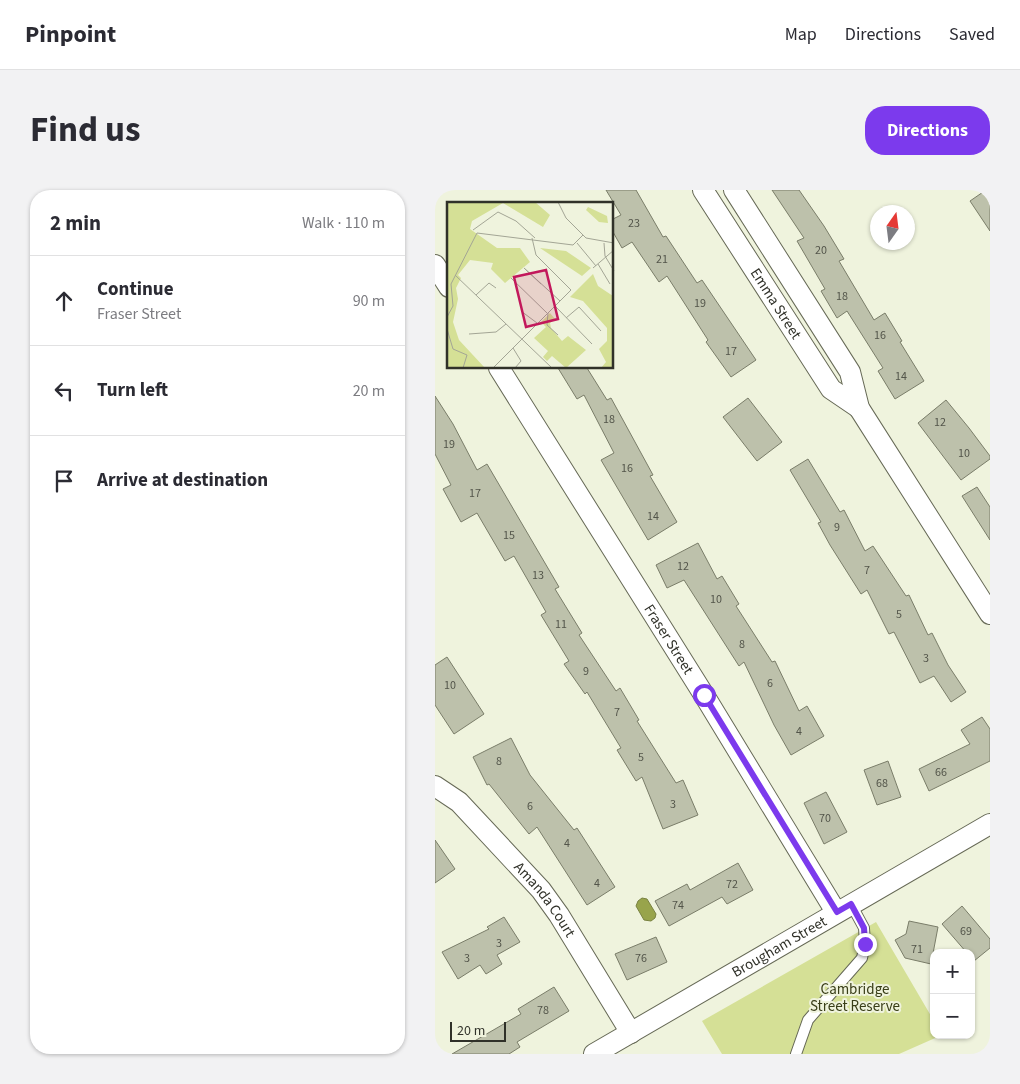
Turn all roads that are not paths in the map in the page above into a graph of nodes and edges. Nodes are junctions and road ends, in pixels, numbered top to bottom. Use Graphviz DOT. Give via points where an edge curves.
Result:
graph roads {
  1 [pos="703,190"];
  2 [pos="734,190"];
  3 [pos="435,265"];
  4 [pos="447,284"];
  5 [pos="500,369"];
  6 [pos="859,408"];
  7 [pos="990,614"];
  8 [pos="435,786"];
  9 [pos="990,824"];
  10 [pos="844,908"];
  11 [pos="631,1033"];
  12 [pos="594,1054"];
  13 [pos="796,1054"];
  1 -- 6 [label="street, Emma Street" via="831,389"];
  2 -- 6 [label="street, Emma Street" via="850,372"];
  3 -- 4 [label="street"];
  5 -- 10 [label="street, Fraser Street" via="704,695"];
  6 -- 7 [label="street, Emma Street"];
  8 -- 11 [label="street, Amanda Court" via="459,802 541,890"];
  9 -- 10 [label="street, Brougham Street"];
  10 -- 11 [label="street, Brougham Street"];
  10 -- 13 [label="lane" via="864,928 865,944 861,958 808,1020"];
  11 -- 12 [label="street, Brougham Street"];
}
